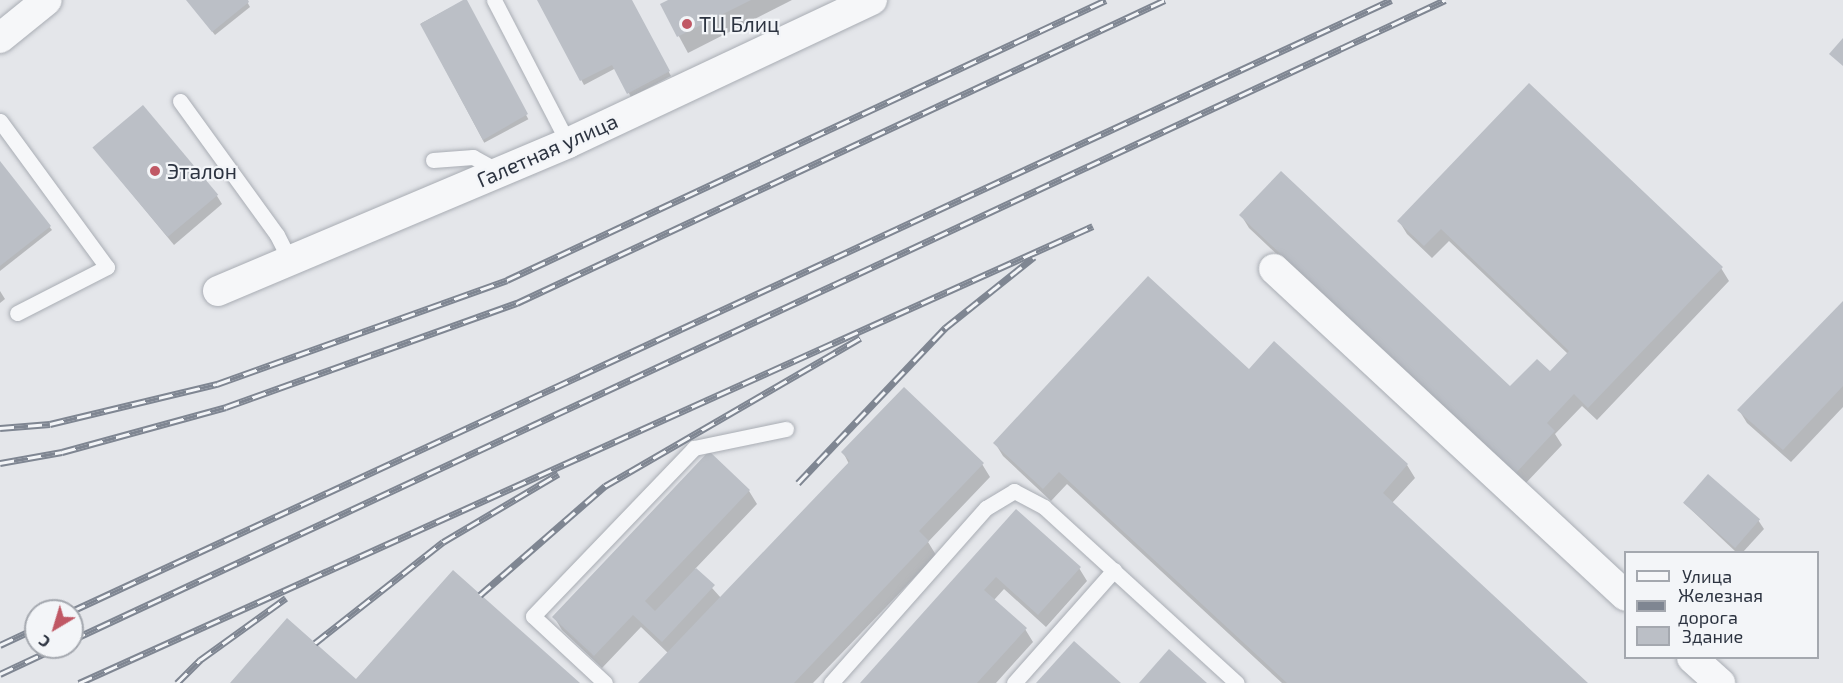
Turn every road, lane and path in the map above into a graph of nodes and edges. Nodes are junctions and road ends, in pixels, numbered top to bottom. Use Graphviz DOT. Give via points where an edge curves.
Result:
graph roads {
  1 [pos="47,0"];
  2 [pos="494,0"];
  3 [pos="872,0"];
  4 [pos="839,7"];
  5 [pos="0,38"];
  6 [pos="180,101"];
  7 [pos="0,122"];
  8 [pos="568,143"];
  9 [pos="433,160"];
  10 [pos="500,172"];
  11 [pos="290,261"];
  12 [pos="1274,269"];
  13 [pos="218,291"];
  14 [pos="17,313"];
  15 [pos="786,429"];
  16 [pos="1114,570"];
  17 [pos="1624,594"];
  18 [pos="1694,659"];
  19 [pos="605,683"];
  20 [pos="831,683"];
  21 [pos="1014,683"];
  22 [pos="1237,683"];
  23 [pos="1720,683"];
  1 -- 5 [label="street"];
  2 -- 8 [label="lane"];
  3 -- 4 [label="street, Галетная улица"];
  4 -- 8 [label="street, Галетная улица"];
  6 -- 11 [label="lane" via="277,236"];
  7 -- 14 [label="lane" via="107,267"];
  8 -- 10 [label="street, Галетная улица"];
  9 -- 10 [label="lane" via="473,157"];
  10 -- 11 [label="street, Галетная улица"];
  11 -- 13 [label="street, Галетная улица"];
  12 -- 17 [label="street"];
  15 -- 19 [label="lane" via="694,448 533,616"];
  16 -- 20 [label="lane" via="1044,507 1014,491 986,508"];
  16 -- 21 [label="lane"];
  16 -- 22 [label="lane"];
  18 -- 23 [label="street"];
}
